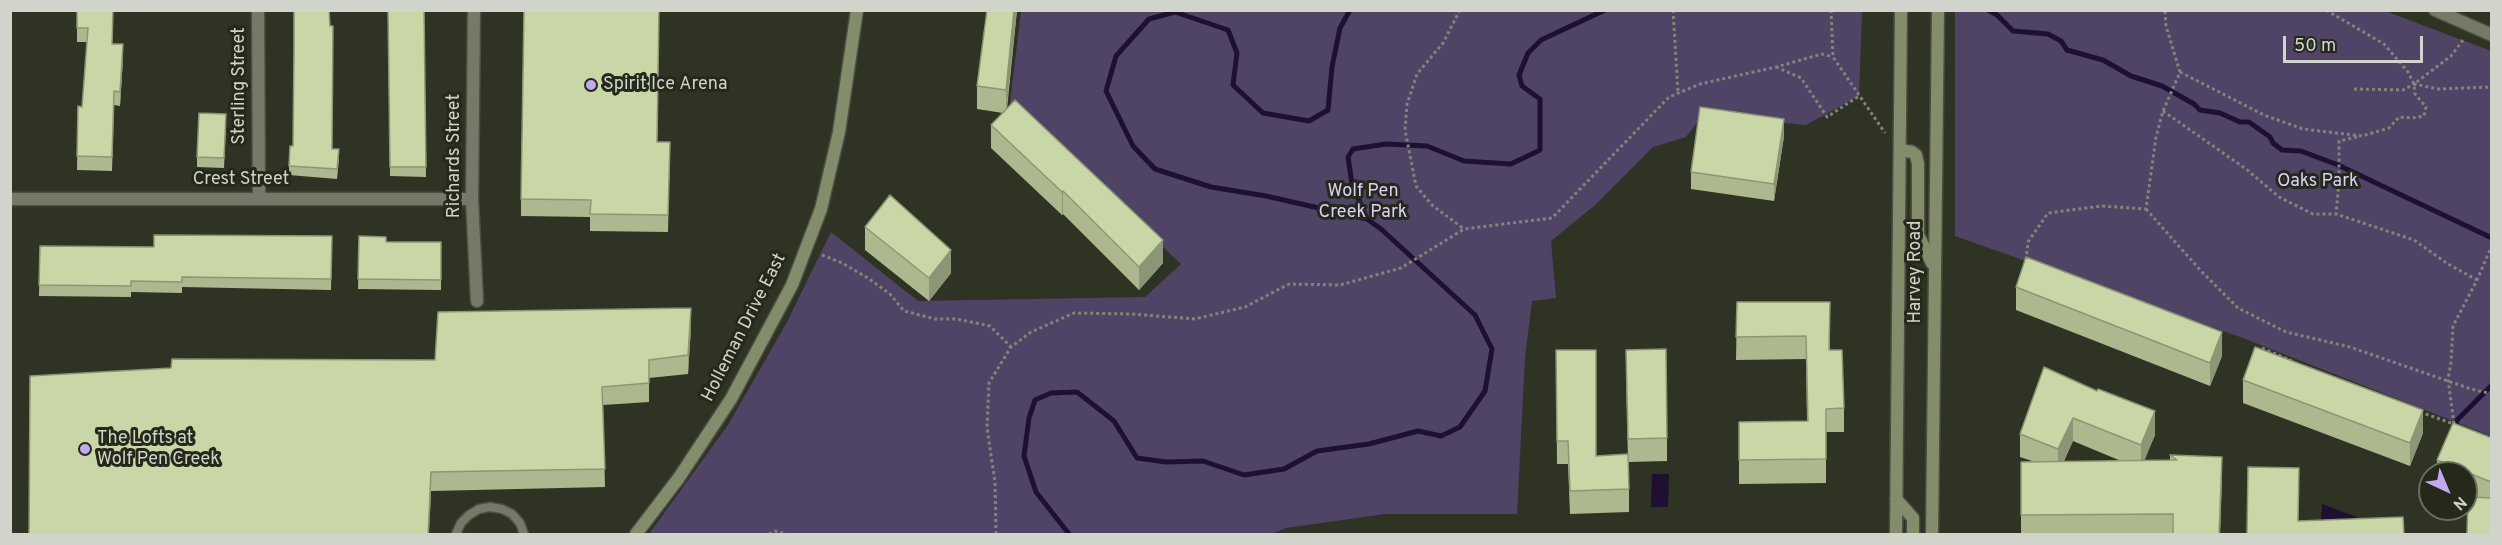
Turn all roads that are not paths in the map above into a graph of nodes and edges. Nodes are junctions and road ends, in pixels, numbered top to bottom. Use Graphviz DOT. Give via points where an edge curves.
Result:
graph roads {
  1 [pos="258,10"];
  2 [pos="474,10"];
  3 [pos="857,10"];
  4 [pos="1901,10"];
  5 [pos="1938,10"];
  6 [pos="2434,10"];
  7 [pos="2492,35"];
  8 [pos="1901,150"];
  9 [pos="259,197"];
  10 [pos="10,199"];
  11 [pos="472,199"];
  12 [pos="1934,266"];
  13 [pos="477,301"];
  14 [pos="1896,499"];
  15 [pos="456,534"];
  16 [pos="524,534"];
  17 [pos="636,534"];
  18 [pos="1896,534"];
  19 [pos="1913,534"];
  20 [pos="1932,534"];
  1 -- 9 [label="street, Sterling Street"];
  2 -- 11 [label="street, Richards Street"];
  3 -- 17 [label="main road, Holleman Drive East" via="839,132 821,209 792,285 731,399"];
  4 -- 8 [label="main road, Harvey Road"];
  5 -- 12 [label="main road, Harvey Road"];
  6 -- 7 [label="street"];
  8 -- 12 [label="main road" via="1916,155 1918,235"];
  8 -- 14 [label="main road, Harvey Road"];
  9 -- 10 [label="street, Crest Street"];
  9 -- 11 [label="street, Crest Street"];
  11 -- 13 [label="street, Richards Street"];
  12 -- 20 [label="main road, Harvey Road"];
  14 -- 18 [label="main road, Harvey Road"];
  14 -- 19 [label="main road" via="1913,518"];
  15 -- 16 [label="lane" via="469,515 490,507 512,514"];
}
